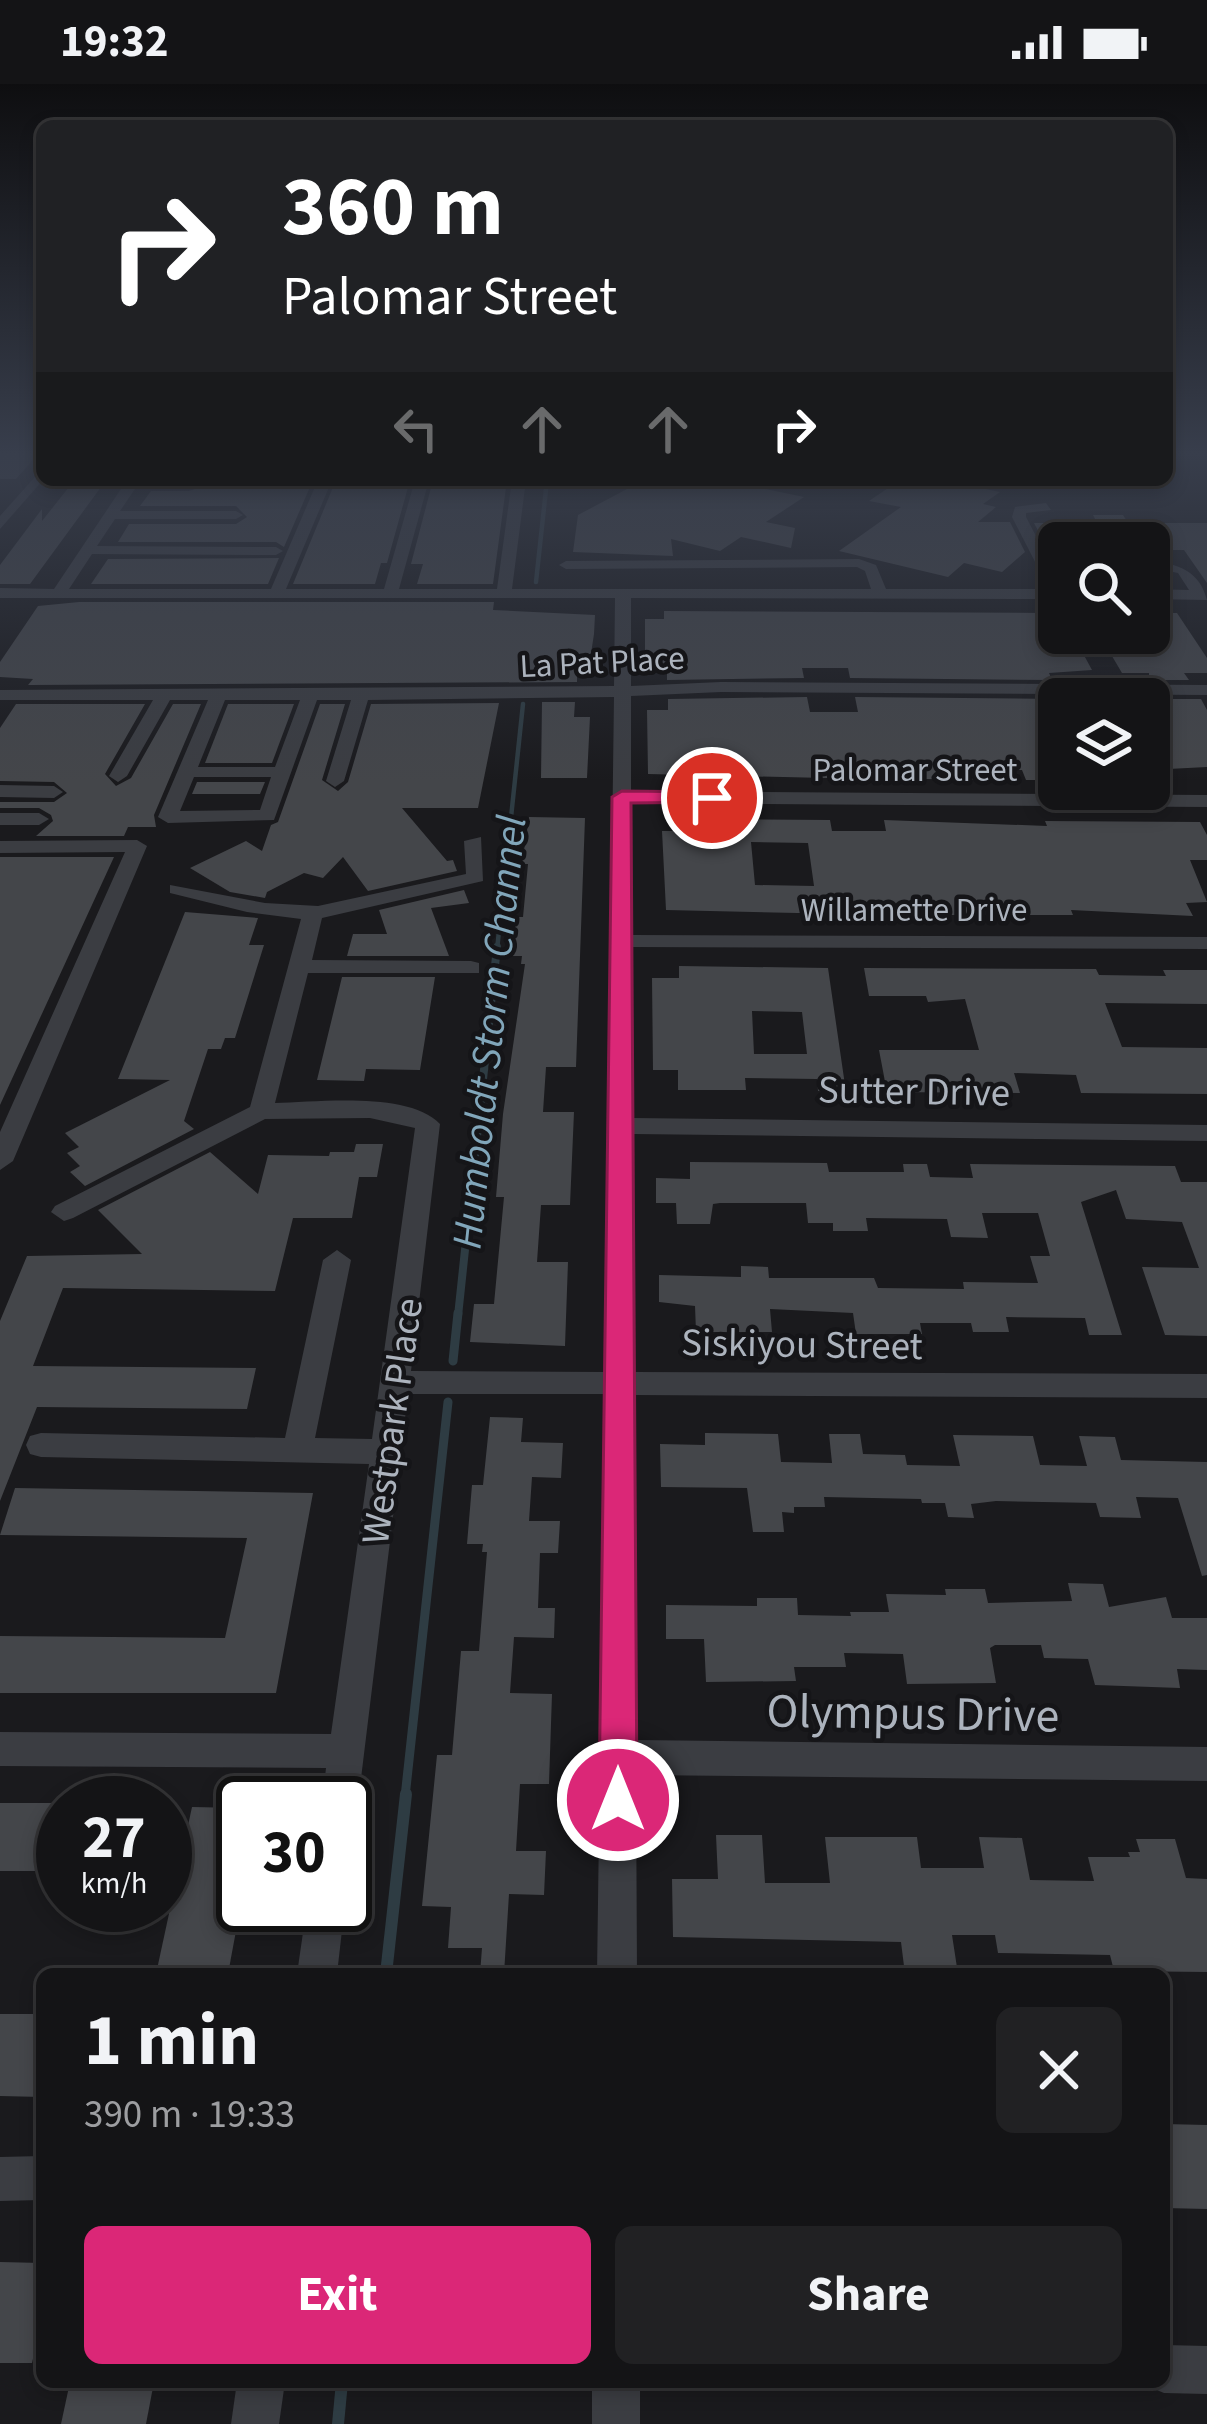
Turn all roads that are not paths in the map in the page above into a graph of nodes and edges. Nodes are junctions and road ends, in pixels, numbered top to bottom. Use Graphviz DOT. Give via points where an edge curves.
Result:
graph roads {
  1 [pos="78,563"];
  2 [pos="290,563"];
  3 [pos="398,563"];
  4 [pos="508,563"];
  5 [pos="720,563"];
  6 [pos="752,563"];
  7 [pos="859,563"];
  8 [pos="1170,567"];
  9 [pos="594,574"];
  10 [pos="0,593"];
  11 [pos="59,593"];
  12 [pos="277,593"];
  13 [pos="390,593"];
  14 [pos="504,593"];
  15 [pos="623,593"];
  16 [pos="757,594"];
  17 [pos="880,594"];
  18 [pos="1038,594"];
  19 [pos="1170,594"];
  20 [pos="1203,595"];
  21 [pos="622,689"];
  22 [pos="1207,690"];
  23 [pos="6,695"];
  24 [pos="164,695"];
  25 [pos="219,695"];
  26 [pos="310,695"];
  27 [pos="361,695"];
  28 [pos="0,713"];
  29 [pos="184,772"];
  30 [pos="284,772"];
  31 [pos="118,776"];
  32 [pos="335,781"];
  33 [pos="0,791"];
  34 [pos="54,792"];
  35 [pos="622,797"];
  36 [pos="1207,801"];
  37 [pos="0,819"];
  38 [pos="38,819"];
  39 [pos="474,842"];
  40 [pos="0,847"];
  41 [pos="177,889"];
  42 [pos="313,913"];
  43 [pos="622,941"];
  44 [pos="1207,943"];
  45 [pos="299,966"];
  46 [pos="471,968"];
  47 [pos="261,1111"];
  48 [pos="621,1126"];
  49 [pos="1207,1133"];
  50 [pos="0,1161"];
  51 [pos="64,1212"];
  52 [pos="337,1260"];
  53 [pos="620,1380"];
  54 [pos="397,1382"];
  55 [pos="1207,1386"];
  56 [pos="41,1445"];
  57 [pos="298,1449"];
  58 [pos="386,1452"];
  59 [pos="0,1749"];
  60 [pos="347,1751"];
  61 [pos="618,1757"];
  62 [pos="1207,1764"];
  63 [pos="344,1776"];
  64 [pos="322,1932"];
  65 [pos="318,1968"];
  66 [pos="617,1968"];
  67 [pos="36,2178"];
  68 [pos="0,2179"];
  69 [pos="1170,2369"];
  70 [pos="1207,2370"];
  71 [pos="260,2388"];
  72 [pos="616,2388"];
  73 [pos="255,2424"];
  74 [pos="616,2424"];
  1 -- 11 [label="street"];
  2 -- 12 [label="street"];
  3 -- 13 [label="street"];
  4 -- 14 [label="street"];
  5 -- 9 [label="street" via="568,569"];
  6 -- 16 [label="street"];
  7 -- 17 [label="street" via="871,568"];
  8 -- 20 [label="street" via="1183,570"];
  10 -- 11 [label="street"];
  11 -- 12 [label="street"];
  12 -- 13 [label="street"];
  13 -- 14 [label="street"];
  14 -- 15 [label="street"];
  15 -- 16 [label="street"];
  15 -- 21 [label="street"];
  16 -- 17 [label="street"];
  17 -- 18 [label="street"];
  19 -- 20 [label="street"];
  21 -- 22 [label="street, La Pat Place"];
  21 -- 27 [label="street, La Pat Place"];
  21 -- 35 [label="street"];
  23 -- 24 [label="street, La Pat Place"];
  23 -- 28 [label="street"];
  24 -- 25 [label="street, La Pat Place"];
  24 -- 31 [label="street"];
  25 -- 26 [label="street, La Pat Place"];
  25 -- 29 [label="street"];
  26 -- 27 [label="street, La Pat Place"];
  26 -- 30 [label="street"];
  27 -- 32 [label="street"];
  29 -- 30 [label="street"];
  29 -- 30 [label="street" via="172,800 274,798"];
  33 -- 34 [label="street"];
  35 -- 36 [label="street, Palomar Street"];
  35 -- 43 [label="street"];
  37 -- 38 [label="street"];
  39 -- 42 [label="street" via="476,877"];
  40 -- 50 [label="street" via="137,846"];
  41 -- 42 [label="street"];
  42 -- 45 [label="street"];
  43 -- 44 [label="street, Willamette Drive"];
  43 -- 48 [label="street"];
  45 -- 46 [label="street"];
  45 -- 47 [label="street"];
  47 -- 51 [label="street"];
  47 -- 54 [label="street, Westpark Place" via="388,1112 428,1124"];
  48 -- 49 [label="street, Sutter Drive"];
  48 -- 53 [label="street"];
  52 -- 57 [label="street"];
  53 -- 54 [label="street, Siskiyou Street"];
  53 -- 55 [label="street, Siskiyou Street"];
  53 -- 61 [label="street"];
  54 -- 58 [label="street, Westpark Place"];
  56 -- 57 [label="street"];
  57 -- 58 [label="street"];
  58 -- 60 [label="street, Westpark Place"];
  59 -- 60 [label="street"];
  60 -- 63 [label="street, Westpark Place"];
  61 -- 62 [label="street, Olympus Drive"];
  61 -- 66 [label="street"];
  64 -- 65 [label="street"];
  67 -- 68 [label="street"];
  69 -- 70 [label="street"];
  71 -- 73 [label="street"];
  72 -- 74 [label="street"];
}
